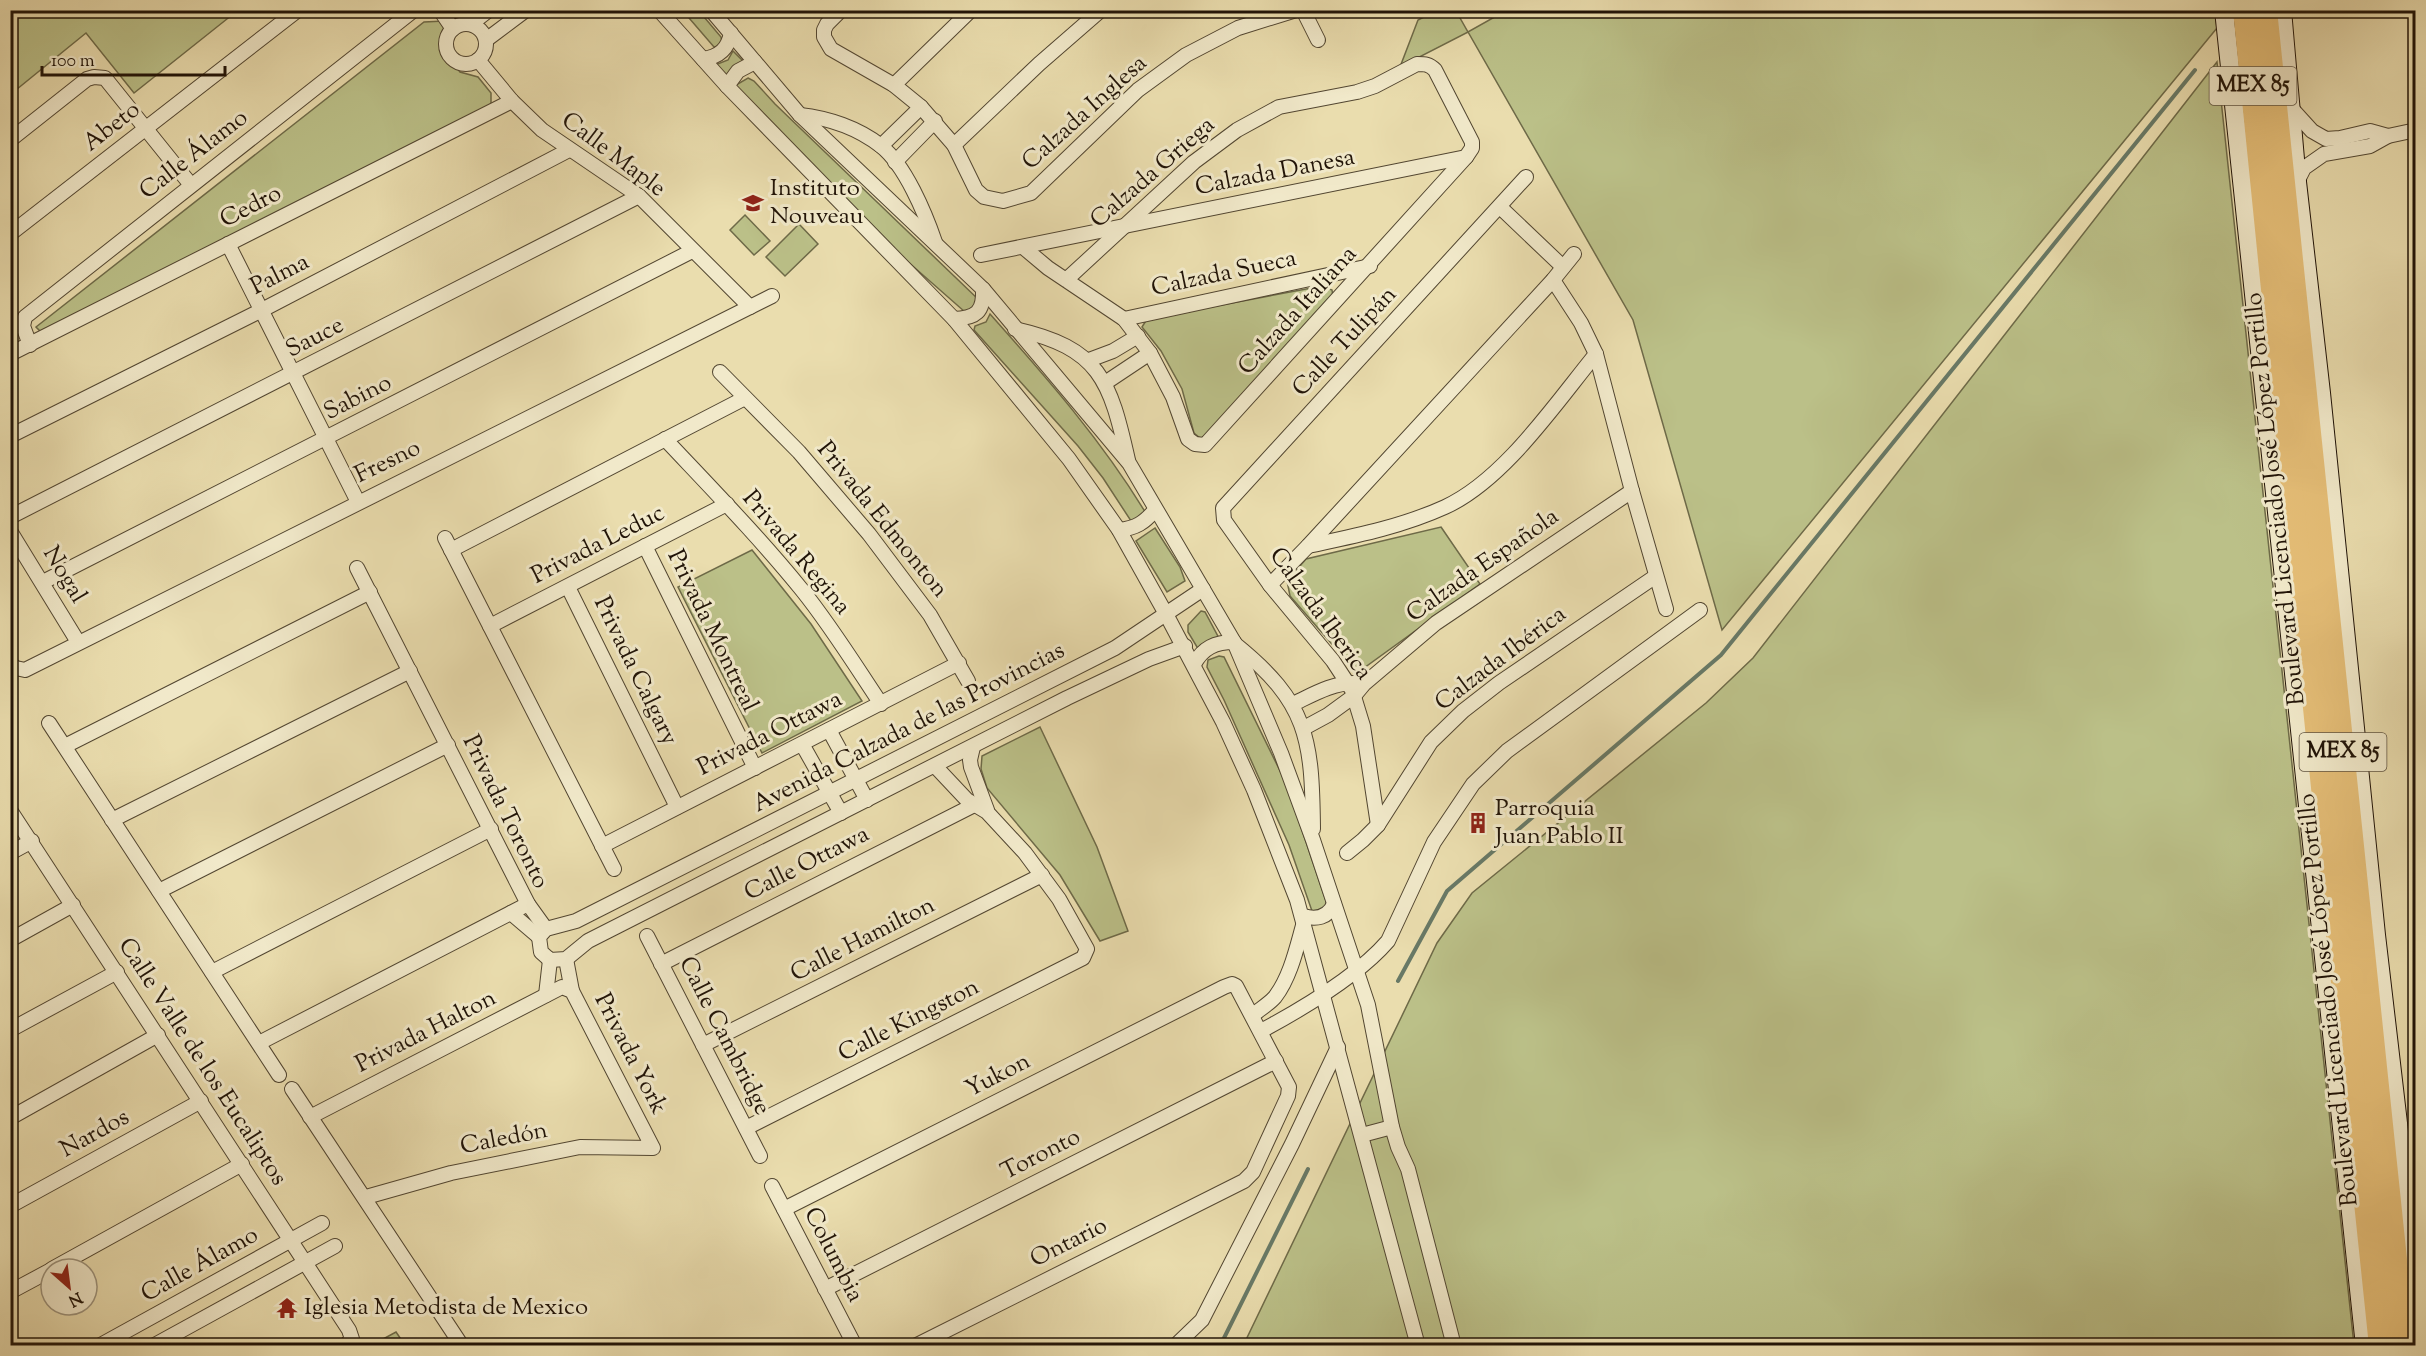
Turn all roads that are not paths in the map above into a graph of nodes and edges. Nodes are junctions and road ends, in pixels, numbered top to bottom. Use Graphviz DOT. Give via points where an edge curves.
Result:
graph roads {
  1 [pos="298,10"];
  2 [pos="414,10"];
  3 [pos="440,10"];
  4 [pos="489,10"];
  5 [pos="526,10"];
  6 [pos="659,10"];
  7 [pos="711,10"];
  8 [pos="841,10"];
  9 [pos="971,10"];
  10 [pos="1101,10"];
  11 [pos="1296,10"];
  12 [pos="1303,10"];
  13 [pos="2224,10"];
  14 [pos="2246,10"];
  15 [pos="2265,10"];
  16 [pos="2282,10"];
  17 [pos="471,24"];
  18 [pos="453,28"];
  19 [pos="731,33"];
  20 [pos="486,40"];
  21 [pos="1318,40"];
  22 [pos="703,59"];
  23 [pos="478,60"];
  24 [pos="755,62"];
  25 [pos="894,85"];
  26 [pos="727,86"];
  27 [pos="512,101"];
  28 [pos="921,107"];
  29 [pos="2292,109"];
  30 [pos="800,115"];
  31 [pos="935,121"];
  32 [pos="146,129"];
  33 [pos="2415,130"];
  34 [pos="2388,136"];
  35 [pos="10,140"];
  36 [pos="954,145"];
  37 [pos="881,146"];
  38 [pos="569,150"];
  39 [pos="1466,157"];
  40 [pos="895,162"];
  41 [pos="1526,177"];
  42 [pos="2296,182"];
  43 [pos="191,185"];
  44 [pos="639,196"];
  45 [pos="1500,207"];
  46 [pos="1126,226"];
  47 [pos="10,234"];
  48 [pos="228,244"];
  49 [pos="936,244"];
  50 [pos="1023,247"];
  51 [pos="692,251"];
  52 [pos="1574,254"];
  53 [pos="981,255"];
  54 [pos="1370,266"];
  55 [pos="1563,267"];
  56 [pos="1066,280"];
  57 [pos="1553,280"];
  58 [pos="983,289"];
  59 [pos="772,296"];
  60 [pos="2265,303"];
  61 [pos="750,307"];
  62 [pos="262,310"];
  63 [pos="954,319"];
  64 [pos="1124,319"];
  65 [pos="1014,329"];
  66 [pos="1138,336"];
  67 [pos="30,345"];
  68 [pos="1150,352"];
  69 [pos="10,354"];
  70 [pos="1596,354"];
  71 [pos="2301,354"];
  72 [pos="1089,360"];
  73 [pos="720,372"];
  74 [pos="294,374"];
  75 [pos="1105,383"];
  76 [pos="2322,393"];
  77 [pos="745,398"];
  78 [pos="10,436"];
  79 [pos="327,439"];
  80 [pos="665,439"];
  81 [pos="1128,463"];
  82 [pos="1632,491"];
  83 [pos="358,502"];
  84 [pos="727,504"];
  85 [pos="1223,508"];
  86 [pos="1155,510"];
  87 [pos="10,517"];
  88 [pos="1119,530"];
  89 [pos="10,531"];
  90 [pos="645,546"];
  91 [pos="1308,546"];
  92 [pos="357,568"];
  93 [pos="1656,576"];
  94 [pos="43,582"];
  95 [pos="1270,585"];
  96 [pos="568,587"];
  97 [pos="1203,589"];
  98 [pos="370,592"];
  99 [pos="1666,609"];
  100 [pos="1700,610"];
  101 [pos="1166,614"];
  102 [pos="490,626"];
  103 [pos="78,642"];
  104 [pos="1234,642"];
  105 [pos="1185,646"];
  106 [pos="959,663"];
  107 [pos="10,664"];
  108 [pos="1194,664"];
  109 [pos="410,671"];
  110 [pos="968,681"];
  111 [pos="1348,683"];
  112 [pos="1364,684"];
  113 [pos="1354,696"];
  114 [pos="881,704"];
  115 [pos="1293,704"];
  116 [pos="49,723"];
  117 [pos="1304,728"];
  118 [pos="829,730"];
  119 [pos="802,744"];
  120 [pos="448,745"];
  121 [pos="65,746"];
  122 [pos="973,747"];
  123 [pos="935,766"];
  124 [pos="755,768"];
  125 [pos="856,781"];
  126 [pos="830,794"];
  127 [pos="867,800"];
  128 [pos="982,806"];
  129 [pos="677,807"];
  130 [pos="10,810"];
  131 [pos="841,813"];
  132 [pos="112,820"];
  133 [pos="1378,825"];
  134 [pos="491,829"];
  135 [pos="1313,840"];
  136 [pos="32,841"];
  137 [pos="602,846"];
  138 [pos="10,853"];
  139 [pos="1347,853"];
  140 [pos="2331,867"];
  141 [pos="614,869"];
  142 [pos="1042,875"];
  143 [pos="159,891"];
  144 [pos="2319,903"];
  145 [pos="528,904"];
  146 [pos="1334,904"];
  147 [pos="73,905"];
  148 [pos="511,913"];
  149 [pos="1303,918"];
  150 [pos="543,933"];
  151 [pos="647,936"];
  152 [pos="10,940"];
  153 [pos="2364,948"];
  154 [pos="566,959"];
  155 [pos="550,960"];
  156 [pos="661,964"];
  157 [pos="1356,971"];
  158 [pos="117,972"];
  159 [pos="212,972"];
  160 [pos="2381,979"];
  161 [pos="567,989"];
  162 [pos="1323,993"];
  163 [pos="546,995"];
  164 [pos="1253,1015"];
  165 [pos="10,1030"];
  166 [pos="1261,1031"];
  167 [pos="158,1035"];
  168 [pos="260,1043"];
  169 [pos="703,1045"];
  170 [pos="1338,1047"];
  171 [pos="1276,1061"];
  172 [pos="279,1075"];
  173 [pos="292,1089"];
  174 [pos="201,1101"];
  175 [pos="310,1117"];
  176 [pos="10,1118"];
  177 [pos="1392,1127"];
  178 [pos="746,1128"];
  179 [pos="1362,1135"];
  180 [pos="653,1148"];
  181 [pos="760,1156"];
  182 [pos="242,1164"];
  183 [pos="772,1186"];
  184 [pos="366,1197"];
  185 [pos="10,1206"];
  186 [pos="784,1209"];
  187 [pos="322,1223"];
  188 [pos="290,1241"];
  189 [pos="2394,1245"];
  190 [pos="335,1246"];
  191 [pos="74,1257"];
  192 [pos="304,1263"];
  193 [pos="39,1276"];
  194 [pos="2415,1288"];
  195 [pos="825,1289"];
  196 [pos="10,1292"];
  197 [pos="150,1318"];
  198 [pos="348,1342"];
  199 [pos="158,1343"];
  200 [pos="99,1346"];
  201 [pos="462,1346"];
  202 [pos="855,1346"];
  203 [pos="915,1346"];
  204 [pos="1175,1346"];
  205 [pos="1418,1346"];
  206 [pos="1454,1346"];
  207 [pos="2365,1346"];
  208 [pos="2381,1346"];
  209 [pos="2404,1346"];
  1 -- 32 [label="street, Abeto"];
  2 -- 43 [label="street, Calle Álamo"];
  3 -- 18 [label="street"];
  4 -- 17 [label="street"];
  5 -- 20 [label="street"];
  6 -- 22 [label="street"];
  7 -- 19 [label="street"];
  8 -- 25 [label="street, Calzada Inglesa" via="824,30 831,49"];
  9 -- 25 [label="street"];
  10 -- 36 [label="street"];
  11 -- 36 [label="street, Calzada Inglesa" via="1238,28 1186,55 1138,90 1030,193 1017,198 984,197"];
  12 -- 21 [label="street"];
  13 -- 60 [label="street, Boulevard Licenciado José López Portillo"];
  14 -- 60 [label="highway, Boulevard Licenciado José López Portillo / MEX 85"];
  15 -- 71 [label="highway, Boulevard Licenciado José López Portillo / MEX 85"];
  16 -- 29 [label="street"];
  17 -- 18 [label="street"];
  17 -- 20 [label="street" via="483,32"];
  18 -- 23 [label="street" via="446,47 453,59 465,64"];
  19 -- 22 [label="street" via="719,55"];
  19 -- 24 [label="street"];
  20 -- 23 [label="street"];
  22 -- 26 [label="street"];
  23 -- 27 [label="street, Calle Maple"];
  24 -- 26 [label="street" via="738,71"];
  24 -- 30 [label="street"];
  25 -- 28 [label="street, Calzada Inglesa"];
  26 -- 63 [label="street"];
  27 -- 38 [label="street, Calle Maple"];
  27 -- 48 [label="street, Cedro"];
  28 -- 31 [label="street, Calzada Inglesa"];
  28 -- 37 [label="street"];
  29 -- 34 [label="street" via="2325,139 2370,131"];
  29 -- 42 [label="street"];
  30 -- 37 [label="street" via="841,124"];
  30 -- 49 [label="street"];
  31 -- 36 [label="street, Calzada Inglesa"];
  31 -- 40 [label="street"];
  32 -- 35 [label="street" via="105,78 94,77"];
  32 -- 43 [label="street"];
  32 -- 47 [label="street, Abeto"];
  33 -- 34 [label="street"];
  34 -- 42 [label="street" via="2370,146 2317,158 2304,168"];
  37 -- 40 [label="street"];
  38 -- 44 [label="street, Calle Maple"];
  38 -- 62 [label="street, Palma"];
  39 -- 46 [label="street, Calzada Danesa"];
  39 -- 46 [label="street, Calzada Griega" via="1472,142 1431,66 1417,64 1357,92 1279,107 1237,130 1194,162"];
  39 -- 54 [label="street, Calzada Italiana"];
  40 -- 49 [label="street" via="920,205"];
  41 -- 45 [label="street, Calle Tulipán"];
  42 -- 76 [label="street"];
  43 -- 67 [label="street, Calle Álamo" via="25,317 23,326"];
  44 -- 51 [label="street, Calle Maple"];
  44 -- 74 [label="street, Sauce"];
  45 -- 55 [label="street"];
  45 -- 85 [label="street, Calle Tulipán"];
  46 -- 50 [label="street, Calzada Danesa"];
  46 -- 56 [label="street, Calzada Griega"];
  48 -- 62 [label="street"];
  48 -- 67 [label="street, Cedro"];
  49 -- 58 [label="street"];
  50 -- 53 [label="street, Calzada Danesa"];
  50 -- 56 [label="street"];
  51 -- 61 [label="street, Calle Maple"];
  51 -- 79 [label="street, Sabino"];
  52 -- 55 [label="street"];
  54 -- 64 [label="street, Calzada Sueca"];
  54 -- 68 [label="street, Calzada Italiana" via="1205,445 1188,440"];
  55 -- 57 [label="street"];
  56 -- 64 [label="street"];
  57 -- 70 [label="street" via="1581,322"];
  57 -- 91 [label="street"];
  58 -- 63 [label="street" via="984,303 978,312 969,319"];
  58 -- 65 [label="street"];
  59 -- 61 [label="street, Fresno"];
  60 -- 140 [label="highway, Boulevard Licenciado José López Portillo / MEX 85"];
  60 -- 144 [label="street, Boulevard Licenciado José López Portillo"];
  61 -- 83 [label="street, Fresno"];
  62 -- 74 [label="street"];
  62 -- 78 [label="street, Palma"];
  63 -- 88 [label="street" via="1070,459"];
  64 -- 66 [label="street"];
  65 -- 72 [label="street" via="1059,342"];
  65 -- 81 [label="street"];
  66 -- 68 [label="street"];
  66 -- 72 [label="street"];
  67 -- 69 [label="street, Cedro"];
  68 -- 75 [label="street"];
  70 -- 82 [label="street"];
  70 -- 91 [label="street" via="1508,459 1481,484 1447,506 1393,527"];
  71 -- 76 [label="highway"];
  71 -- 153 [label="highway, Boulevard Licenciado José López Portillo / MEX 85"];
  72 -- 75 [label="street"];
  73 -- 77 [label="street, Privada Edmonton"];
  74 -- 79 [label="street"];
  74 -- 87 [label="street, Sauce"];
  75 -- 81 [label="street"];
  76 -- 160 [label="street"];
  77 -- 80 [label="street"];
  77 -- 106 [label="street, Privada Edmonton" via="799,452 870,534 930,615"];
  79 -- 83 [label="street"];
  79 -- 94 [label="street, Sabino"];
  80 -- 84 [label="street, Privada Regina"];
  80 -- 102 [label="street" via="448,544"];
  81 -- 86 [label="street"];
  82 -- 93 [label="street"];
  82 -- 112 [label="street, Calzada Española" via="1436,623"];
  83 -- 103 [label="street, Fresno"];
  84 -- 90 [label="street, Privada Leduc"];
  84 -- 114 [label="street, Privada Regina" via="803,591"];
  85 -- 95 [label="street, Calzada Iberica" via="1224,520"];
  86 -- 88 [label="street" via="1141,525"];
  86 -- 97 [label="street"];
  88 -- 101 [label="street"];
  89 -- 94 [label="street, Nogal"];
  90 -- 96 [label="street, Privada Leduc"];
  90 -- 124 [label="street, Privada Montreal"];
  91 -- 95 [label="street"];
  92 -- 98 [label="street, Privada Toronto"];
  93 -- 99 [label="street"];
  93 -- 133 [label="street, Calzada Ibérica" via="1463,711 1431,742"];
  94 -- 103 [label="street, Nogal"];
  95 -- 111 [label="street, Calzada Iberica"];
  96 -- 102 [label="street, Privada Leduc"];
  96 -- 129 [label="street, Privada Calgary"];
  97 -- 101 [label="street, Avenida Calzada de las Provincias"];
  97 -- 104 [label="street"];
  98 -- 109 [label="street, Privada Toronto"];
  98 -- 121 [label="street"];
  100 -- 157 [label="street" via="1507,751 1473,784 1434,842 1388,941"];
  101 -- 105 [label="street"];
  101 -- 125 [label="street, Avenida Calzada de las Provincias" via="1115,648"];
  102 -- 137 [label="street"];
  103 -- 107 [label="street, Fresno" via="25,670"];
  104 -- 108 [label="street" via="1210,646 1200,652"];
  104 -- 115 [label="street" via="1261,665"];
  104 -- 135 [label="street"];
  105 -- 108 [label="street"];
  105 -- 122 [label="street, Avenida Calzada de las Provincias" via="1121,672"];
  106 -- 110 [label="street, Privada Edmonton"];
  106 -- 114 [label="street, Privada Ottawa"];
  108 -- 149 [label="street" via="1254,790"];
  109 -- 120 [label="street, Privada Toronto"];
  109 -- 132 [label="street"];
  111 -- 112 [label="street"];
  111 -- 113 [label="street, Calzada Iberica"];
  111 -- 115 [label="street"];
  112 -- 113 [label="street, Calzada Española"];
  113 -- 117 [label="street, Calzada Española"];
  113 -- 133 [label="street, Calzada Iberica" via="1363,726"];
  114 -- 118 [label="street, Privada Ottawa"];
  115 -- 117 [label="street"];
  116 -- 121 [label="street"];
  117 -- 135 [label="street" via="1312,776"];
  118 -- 119 [label="street, Privada Ottawa"];
  118 -- 125 [label="street"];
  119 -- 124 [label="street, Privada Ottawa"];
  119 -- 126 [label="street"];
  120 -- 134 [label="street, Privada Toronto"];
  120 -- 143 [label="street"];
  121 -- 132 [label="street"];
  122 -- 123 [label="street, Avenida Calzada de las Provincias"];
  122 -- 128 [label="street" via="969,760"];
  123 -- 127 [label="street, Avenida Calzada de las Provincias"];
  123 -- 128 [label="street" via="960,794"];
  124 -- 129 [label="street, Privada Ottawa"];
  125 -- 126 [label="street, Avenida Calzada de las Provincias"];
  125 -- 127 [label="street"];
  126 -- 131 [label="street"];
  126 -- 150 [label="street, Avenida Calzada de las Provincias" via="576,921"];
  127 -- 131 [label="street, Avenida Calzada de las Provincias"];
  128 -- 142 [label="street"];
  128 -- 156 [label="street, Calle Ottawa"];
  129 -- 137 [label="street, Privada Ottawa"];
  130 -- 136 [label="street, Calle Valle de los Eucaliptos"];
  131 -- 154 [label="street, Avenida Calzada de las Provincias" via="588,941"];
  132 -- 143 [label="street"];
  133 -- 139 [label="street, Calzada Ibérica"];
  134 -- 145 [label="street, Privada Toronto"];
  134 -- 159 [label="street"];
  135 -- 146 [label="street"];
  136 -- 138 [label="street"];
  136 -- 147 [label="street, Calle Valle de los Eucaliptos"];
  137 -- 141 [label="street"];
  140 -- 144 [label="highway"];
  140 -- 208 [label="highway, Boulevard Licenciado José López Portillo / MEX 85"];
  142 -- 169 [label="street, Calle Hamilton"];
  142 -- 178 [label="street, Calle Kingston" via="1087,949 1083,958"];
  143 -- 159 [label="street"];
  144 -- 207 [label="street, Boulevard Licenciado José López Portillo"];
  145 -- 148 [label="street, Privada Toronto"];
  145 -- 150 [label="street"];
  146 -- 149 [label="street" via="1320,918"];
  146 -- 157 [label="street"];
  147 -- 152 [label="street"];
  147 -- 158 [label="street, Calle Valle de los Eucaliptos"];
  148 -- 150 [label="street"];
  148 -- 168 [label="street, Privada Toronto"];
  149 -- 162 [label="street"];
  149 -- 164 [label="street" via="1285,979 1275,997"];
  150 -- 155 [label="street" via="541,952"];
  151 -- 156 [label="street, Calle Cambridge"];
  153 -- 160 [label="highway"];
  153 -- 189 [label="highway, Boulevard Licenciado José López Portillo / MEX 85"];
  154 -- 155 [label="street"];
  154 -- 161 [label="street, Privada York"];
  155 -- 163 [label="street"];
  156 -- 169 [label="street, Calle Cambridge"];
  157 -- 162 [label="street"];
  157 -- 177 [label="street" via="1372,1021"];
  158 -- 165 [label="street"];
  158 -- 167 [label="street, Calle Valle de los Eucaliptos"];
  159 -- 168 [label="street"];
  160 -- 194 [label="street"];
  161 -- 163 [label="street, Privada Halton"];
  161 -- 180 [label="street, Privada York"];
  162 -- 166 [label="street"];
  162 -- 170 [label="street"];
  163 -- 175 [label="street, Privada Halton"];
  164 -- 166 [label="street"];
  164 -- 186 [label="street, Yukon" via="1239,990 1232,984 1224,987"];
  166 -- 171 [label="street"];
  167 -- 174 [label="street, Calle Valle de los Eucaliptos"];
  167 -- 176 [label="street"];
  168 -- 172 [label="street"];
  169 -- 178 [label="street, Calle Cambridge"];
  170 -- 179 [label="street"];
  170 -- 204 [label="street" via="1203,1320"];
  171 -- 195 [label="street, Toronto"];
  171 -- 203 [label="street, Ontario" via="1290,1092 1253,1172 1244,1181"];
  173 -- 175 [label="street"];
  174 -- 182 [label="street, Calle Valle de los Eucaliptos"];
  174 -- 185 [label="street, Nardos"];
  175 -- 184 [label="street"];
  177 -- 179 [label="street"];
  177 -- 206 [label="street" via="1408,1169"];
  178 -- 181 [label="street, Calle Cambridge"];
  179 -- 205 [label="street"];
  180 -- 184 [label="street, Caledón" via="580,1147 451,1173"];
  182 -- 188 [label="street, Calle Valle de los Eucaliptos"];
  182 -- 191 [label="street"];
  183 -- 186 [label="street, Columbia"];
  184 -- 201 [label="street"];
  186 -- 195 [label="street, Columbia"];
  187 -- 188 [label="street, Calle Álamo"];
  188 -- 192 [label="street, Calle Valle de los Eucaliptos"];
  188 -- 197 [label="street, Calle Álamo"];
  189 -- 194 [label="highway"];
  189 -- 209 [label="highway, Boulevard Licenciado José López Portillo / MEX 85"];
  190 -- 192 [label="street, Calle Álamo"];
  192 -- 198 [label="street, Calle Valle de los Eucaliptos" via="349,1330"];
  192 -- 199 [label="street, Calle Álamo"];
  193 -- 196 [label="street"];
  195 -- 202 [label="street, Columbia"];
  197 -- 199 [label="street"];
  197 -- 200 [label="street, Calle Álamo"];
}
